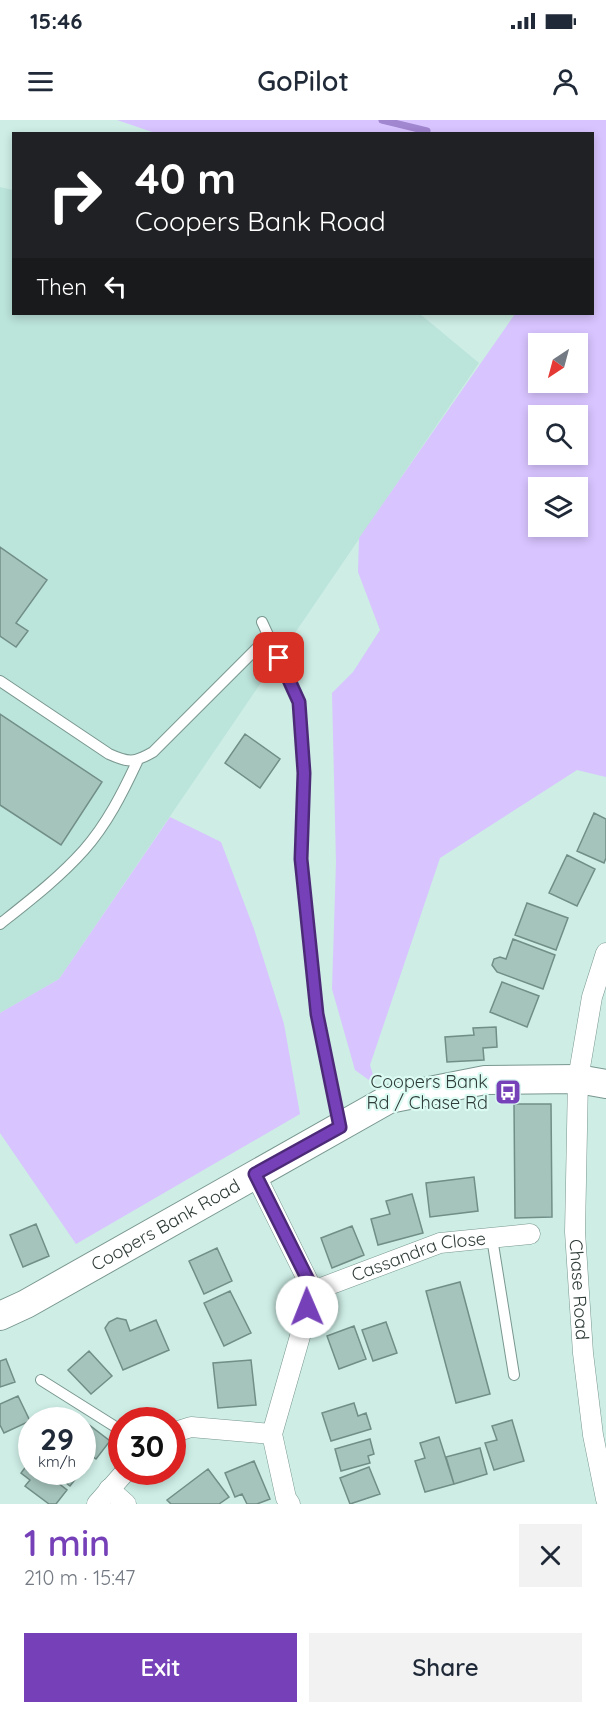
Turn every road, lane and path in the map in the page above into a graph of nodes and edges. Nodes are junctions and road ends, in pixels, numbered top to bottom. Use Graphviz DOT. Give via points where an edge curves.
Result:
graph roads {
  1 [pos="262,622"];
  2 [pos="269,636"];
  3 [pos="0,681"];
  4 [pos="136,762"];
  5 [pos="0,924"];
  6 [pos="606,953"];
  7 [pos="578,1079"];
  8 [pos="606,1084"];
  9 [pos="340,1127"];
  10 [pos="255,1174"];
  11 [pos="530,1234"];
  12 [pos="492,1238"];
  13 [pos="313,1290"];
  14 [pos="0,1316"];
  15 [pos="514,1375"];
  16 [pos="41,1380"];
  17 [pos="108,1422"];
  18 [pos="186,1429"];
  19 [pos="272,1434"];
  20 [pos="114,1485"];
  21 [pos="103,1497"];
  22 [pos="606,1499"];
  23 [pos="126,1504"];
  24 [pos="290,1504"];
  1 -- 2 [label="lane"];
  2 -- 4 [label="lane" via="153,752"];
  2 -- 9 [label="lane" via="299,702 304,773 301,859 317,1014"];
  3 -- 4 [label="lane" via="109,754"];
  4 -- 5 [label="lane" via="120,798 85,849"];
  6 -- 7 [label="street, Chase Road" via="592,997"];
  7 -- 8 [label="street, Coopers Bank Road"];
  7 -- 9 [label="street, Coopers Bank Road" via="485,1080 389,1099"];
  7 -- 22 [label="street, Chase Road" via="575,1232 593,1435"];
  9 -- 10 [label="street, Coopers Bank Road"];
  10 -- 13 [label="street"];
  10 -- 14 [label="street, Coopers Bank Road"];
  11 -- 12 [label="street, Cassandra Close"];
  12 -- 13 [label="street, Cassandra Close" via="440,1243"];
  12 -- 15 [label="lane"];
  13 -- 19 [label="street"];
  16 -- 17 [label="lane"];
  18 -- 19 [label="street"];
  19 -- 24 [label="street"];
  20 -- 21 [label="street"];
  21 -- 23 [label="street"];
}
